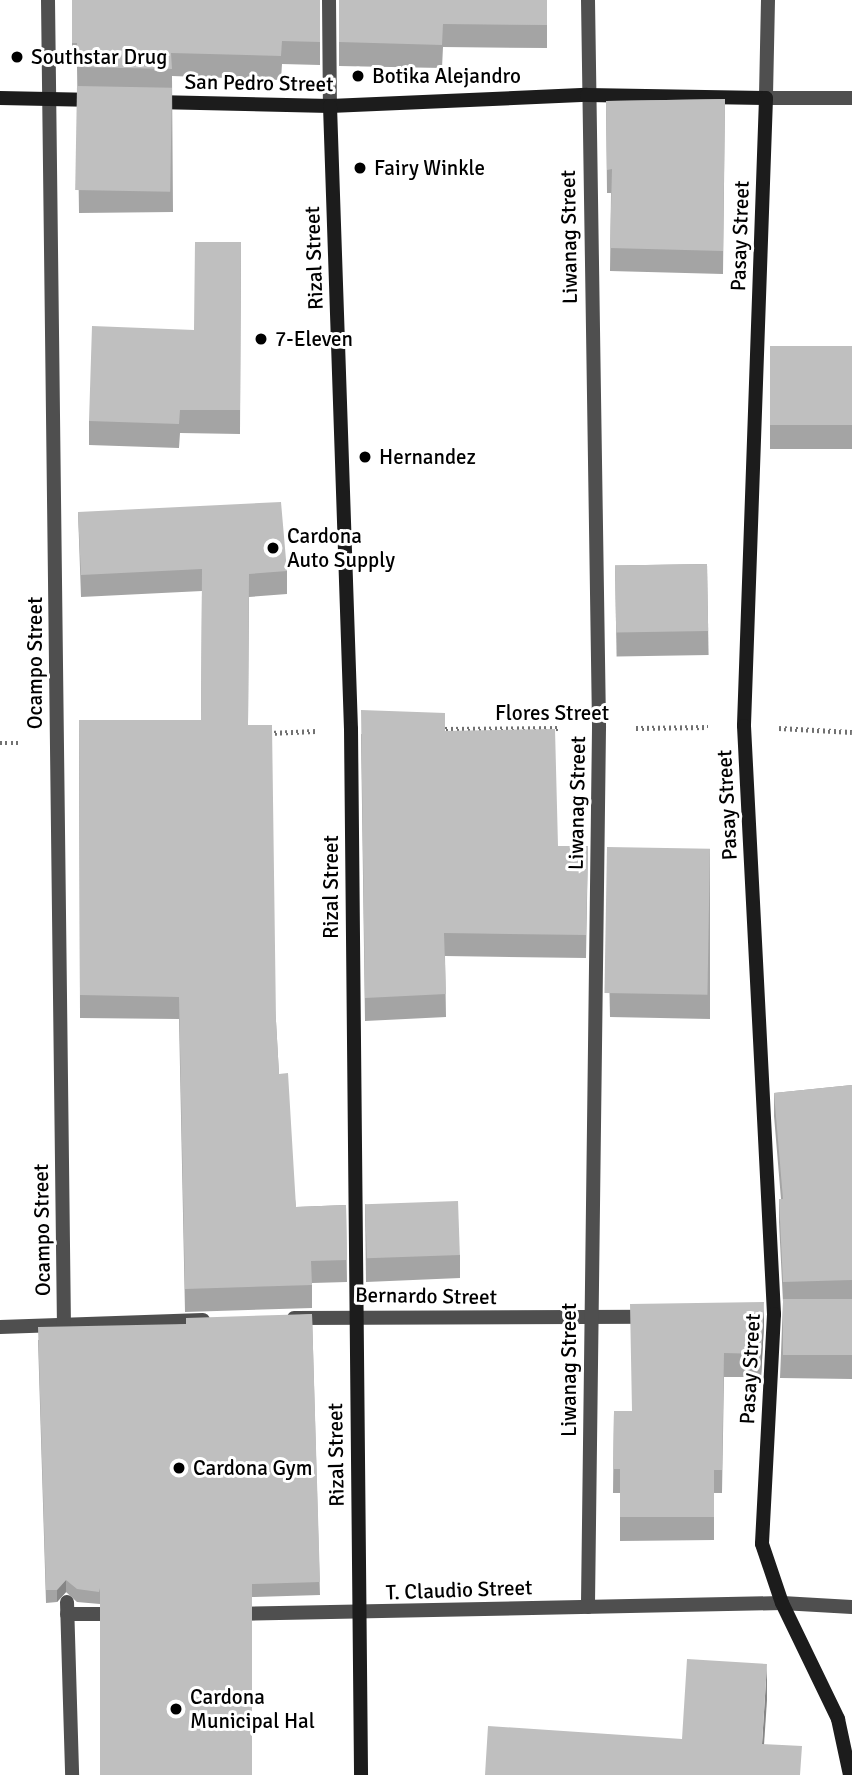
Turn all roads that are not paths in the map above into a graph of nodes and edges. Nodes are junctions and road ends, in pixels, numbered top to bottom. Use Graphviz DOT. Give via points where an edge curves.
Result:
graph roads {
  1 [pos="48,0"];
  2 [pos="329,0"];
  3 [pos="588,0"];
  4 [pos="768,0"];
  5 [pos="587,95"];
  6 [pos="0,98"];
  7 [pos="766,98"];
  8 [pos="852,98"];
  9 [pos="52,99"];
  10 [pos="107,100"];
  11 [pos="135,101"];
  12 [pos="330,106"];
  13 [pos="354,1316"];
  14 [pos="669,1317"];
  15 [pos="271,1318"];
  16 [pos="590,1319"];
  17 [pos="216,1320"];
  18 [pos="0,1327"];
  19 [pos="65,1332"];
  20 [pos="782,1603"];
  21 [pos="588,1607"];
  22 [pos="852,1607"];
  23 [pos="137,1614"];
  24 [pos="220,1614"];
  25 [pos="359,1615"];
  26 [pos="72,1775"];
  27 [pos="361,1775"];
  28 [pos="850,1775"];
  1 -- 9 [label="street, Ocampo Street"];
  2 -- 12 [label="street, Rizal Street"];
  3 -- 5 [label="street, Liwanag Street"];
  4 -- 7 [label="street, Pasay Street"];
  5 -- 7 [label="main road, San Pedro Street"];
  5 -- 12 [label="main road, San Pedro Street"];
  5 -- 16 [label="street, Liwanag Street" via="599,728"];
  6 -- 9 [label="main road"];
  7 -- 8 [label="street, San Pedro Street"];
  7 -- 20 [label="main road, Pasay Street" via="744,726 774,1314 762,1544"];
  9 -- 10 [label="main road"];
  9 -- 19 [label="street, Ocampo Street"];
  11 -- 12 [label="main road, San Pedro Street"];
  12 -- 13 [label="main road, Rizal Street" via="351,729"];
  13 -- 15 [label="street, Bernardo Street"];
  13 -- 16 [label="street, Bernardo Street"];
  13 -- 25 [label="main road, Rizal Street"];
  14 -- 16 [label="street, Bernardo Street"];
  16 -- 21 [label="street, Liwanag Street"];
  17 -- 19 [label="street"];
  18 -- 19 [label="street"];
  20 -- 21 [label="street, T. Claudio Street"];
  20 -- 22 [label="street, T. Claudio Street"];
  20 -- 28 [label="main road, Pasay Street" via="838,1719"];
  21 -- 25 [label="street, T. Claudio Street"];
  23 -- 26 [label="street" via="67,1608"];
  24 -- 25 [label="street, T. Claudio Street"];
  25 -- 27 [label="main road, Rizal Street"];
}
